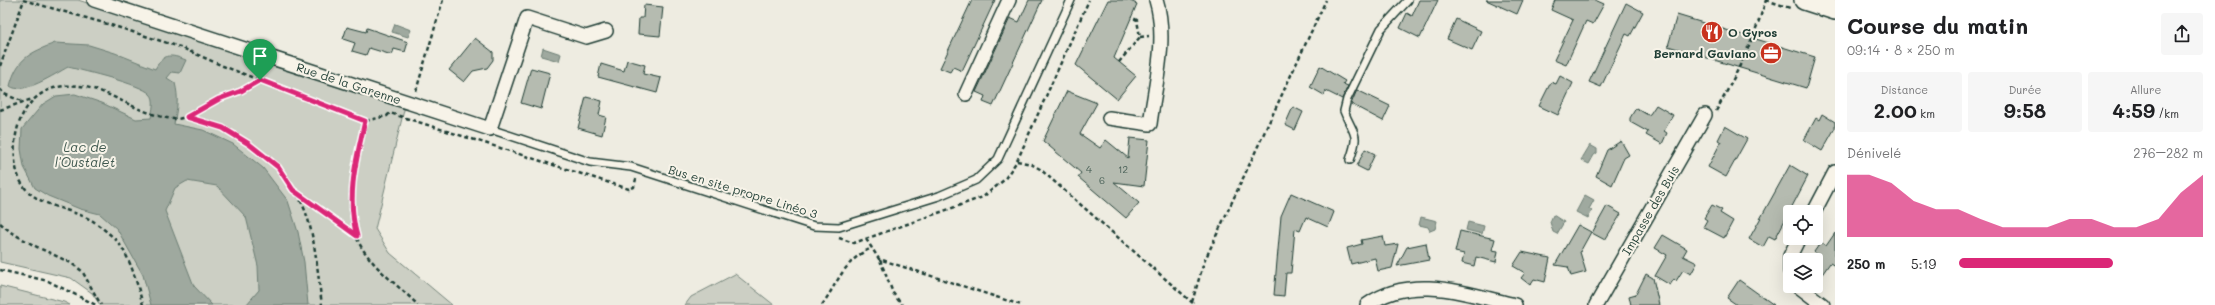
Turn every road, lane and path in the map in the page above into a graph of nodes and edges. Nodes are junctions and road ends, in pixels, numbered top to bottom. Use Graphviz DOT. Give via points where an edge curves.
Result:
graph roads {
  1 [pos="24,0"];
  2 [pos="94,0"];
  3 [pos="442,0"];
  4 [pos="1008,0"];
  5 [pos="1071,0"];
  6 [pos="1089,0"];
  7 [pos="1156,0"];
  8 [pos="1326,0"];
  9 [pos="1408,0"];
  10 [pos="1766,0"];
  11 [pos="1804,0"];
  12 [pos="1835,10"];
  13 [pos="1132,17"];
  14 [pos="606,31"];
  15 [pos="1119,62"];
  16 [pos="0,66"];
  17 [pos="260,80"];
  18 [pos="0,89"];
  19 [pos="966,94"];
  20 [pos="33,99"];
  21 [pos="24,102"];
  22 [pos="413,103"];
  23 [pos="0,110"];
  24 [pos="1704,115"];
  25 [pos="187,117"];
  26 [pos="1109,118"];
  27 [pos="365,121"];
  28 [pos="490,129"];
  29 [pos="1350,160"];
  30 [pos="1017,161"];
  31 [pos="1835,172"];
  32 [pos="637,177"];
  33 [pos="293,190"];
  34 [pos="1818,205"];
  35 [pos="0,223"];
  36 [pos="357,236"];
  37 [pos="831,236"];
  38 [pos="866,239"];
  39 [pos="872,248"];
  40 [pos="880,260"];
  41 [pos="0,270"];
  42 [pos="1807,293"];
  43 [pos="1192,302"];
  44 [pos="96,305"];
  45 [pos="101,305"];
  46 [pos="143,305"];
  47 [pos="322,305"];
  48 [pos="418,305"];
  49 [pos="822,305"];
  50 [pos="902,305"];
  51 [pos="1021,305"];
  52 [pos="1195,305"];
  53 [pos="1367,305"];
  54 [pos="1515,305"];
  55 [pos="1596,305"];
  56 [pos="1823,305"];
  1 -- 16 [label="path"];
  1 -- 17 [label="path" via="111,24 180,47"];
  2 -- 22 [label="street, Rue de la Garenne"];
  3 -- 22 [label="path"];
  4 -- 19 [label="street"];
  5 -- 28 [label="lane, Bus en site propre Linéo 3" via="998,159 988,171 976,180 939,196 839,227 814,226 631,167 590,162"];
  6 -- 30 [label="path"];
  7 -- 26 [label="street" via="1160,25 1160,51 1150,124"];
  8 -- 43 [label="path" via="1204,262"];
  9 -- 29 [label="lane" via="1381,29 1347,99 1344,111 1355,131 1357,141"];
  10 -- 24 [label="path" via="1729,87 1712,118"];
  11 -- 12 [label="street"];
  13 -- 15 [label="path" via="1137,20 1140,37"];
  14 -- 28 [label="street" via="586,37 528,18"];
  17 -- 25 [label="path"];
  17 -- 27 [label="path"];
  18 -- 21 [label="path" via="4,94"];
  20 -- 21 [label="path"];
  20 -- 25 [label="path" via="66,86 86,87 114,96 151,114 176,119"];
  20 -- 46 [label="path" via="23,113 16,130 15,161 21,184 43,203 93,222 117,242 137,284"];
  21 -- 23 [label="path"];
  22 -- 28 [label="street, Rue de la Garenne"];
  24 -- 55 [label="street, Impasse des Buis"];
  25 -- 33 [label="path" via="223,128 249,144 278,167"];
  27 -- 32 [label="path" via="390,113 629,189 634,187"];
  27 -- 36 [label="path" via="353,178 351,202"];
  30 -- 38 [label="path" via="1004,180 983,197"];
  30 -- 43 [label="path" via="1040,169"];
  31 -- 34 [label="street"];
  33 -- 36 [label="path"];
  33 -- 47 [label="path" via="307,217"];
  35 -- 45 [label="path" via="18,236 71,262 82,271"];
  36 -- 48 [label="path" via="362,248 374,262"];
  37 -- 38 [label="path" via="854,243"];
  38 -- 39 [label="path"];
  39 -- 40 [label="path"];
  39 -- 49 [label="path" via="859,253 844,268"];
  40 -- 50 [label="path" via="892,293"];
  40 -- 51 [label="path"];
  41 -- 44 [label="path" via="48,281"];
  42 -- 56 [label="street"];
  43 -- 52 [label="path"];
  53 -- 54 [label="street" via="1395,292 1423,287 1440,288"];
}
